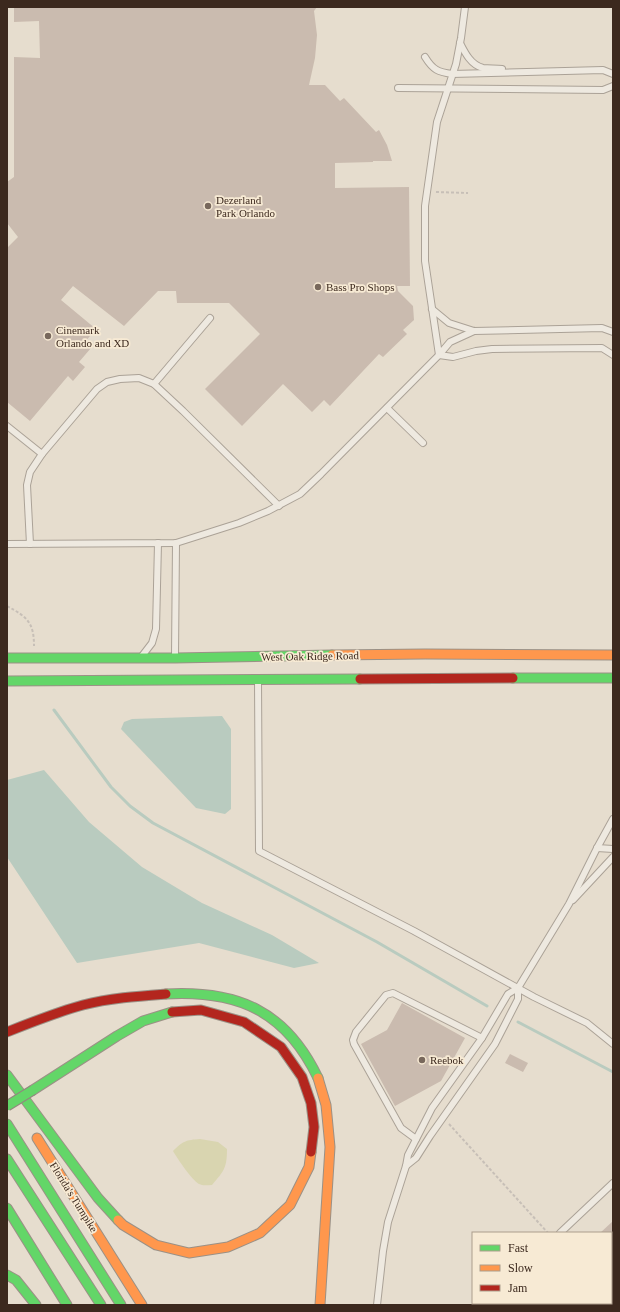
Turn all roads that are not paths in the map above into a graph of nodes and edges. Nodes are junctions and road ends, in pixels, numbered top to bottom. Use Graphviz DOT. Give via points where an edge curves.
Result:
graph roads {
  1 [pos="465,7"];
  2 [pos="460,43"];
  3 [pos="425,57"];
  4 [pos="515,72"];
  5 [pos="452,74"];
  6 [pos="613,74"];
  7 [pos="613,86"];
  8 [pos="398,88"];
  9 [pos="448,89"];
  10 [pos="432,308"];
  11 [pos="210,318"];
  12 [pos="474,331"];
  13 [pos="613,332"];
  14 [pos="439,355"];
  15 [pos="613,356"];
  16 [pos="154,384"];
  17 [pos="387,408"];
  18 [pos="7,426"];
  19 [pos="423,443"];
  20 [pos="42,454"];
  21 [pos="280,506"];
  22 [pos="176,543"];
  23 [pos="7,544"];
  24 [pos="30,544"];
  25 [pos="158,544"];
  26 [pos="613,655"];
  27 [pos="7,658"];
  28 [pos="141,658"];
  29 [pos="175,658"];
  30 [pos="613,678"];
  31 [pos="258,679"];
  32 [pos="7,681"];
  33 [pos="140,681"];
  34 [pos="613,819"];
  35 [pos="596,848"];
  36 [pos="613,849"];
  37 [pos="613,857"];
  38 [pos="569,904"];
  39 [pos="518,988"];
  40 [pos="7,1032"];
  41 [pos="482,1038"];
  42 [pos="613,1044"];
  43 [pos="7,1075"];
  44 [pos="11,1097"];
  45 [pos="7,1106"];
  46 [pos="20,1110"];
  47 [pos="7,1124"];
  48 [pos="32,1130"];
  49 [pos="421,1130"];
  50 [pos="430,1136"];
  51 [pos="416,1139"];
  52 [pos="7,1159"];
  53 [pos="406,1166"];
  54 [pos="613,1183"];
  55 [pos="7,1208"];
  56 [pos="561,1232"];
  57 [pos="7,1275"];
  58 [pos="36,1305"];
  59 [pos="67,1305"];
  60 [pos="101,1305"];
  61 [pos="121,1305"];
  62 [pos="142,1305"];
  63 [pos="320,1305"];
  64 [pos="377,1305"];
  1 -- 2 [label="lane"];
  2 -- 4 [label="lane" via="466,55 481,68"];
  2 -- 5 [label="lane"];
  3 -- 5 [label="lane" via="430,66"];
  4 -- 5 [label="lane"];
  4 -- 6 [label="lane" via="603,70"];
  5 -- 9 [label="lane"];
  7 -- 9 [label="lane" via="603,90"];
  8 -- 9 [label="lane"];
  9 -- 10 [label="lane" via="437,122 425,206 425,261"];
  10 -- 12 [label="lane" via="449,324"];
  10 -- 14 [label="lane"];
  11 -- 16 [label="lane"];
  12 -- 13 [label="lane" via="602,328"];
  12 -- 14 [label="lane" via="450,342"];
  14 -- 15 [label="lane" via="453,357 492,349 602,348"];
  14 -- 17 [label="lane"];
  16 -- 20 [label="lane" via="139,378 107,382 97,389"];
  16 -- 21 [label="lane"];
  17 -- 19 [label="lane"];
  17 -- 21 [label="lane" via="300,494"];
  18 -- 20 [label="lane"];
  20 -- 24 [label="lane" via="30,472 27,485"];
  21 -- 22 [label="lane" via="239,523"];
  22 -- 25 [label="lane"];
  22 -- 29 [label="lane"];
  23 -- 24 [label="lane"];
  24 -- 25 [label="lane"];
  25 -- 28 [label="lane" via="156,629 152,643"];
  26 -- 29 [label="main road, West Oak Ridge Road" via="425,654"];
  27 -- 28 [label="main road, West Oak Ridge Road"];
  28 -- 29 [label="main road, West Oak Ridge Road"];
  29 -- 33 [label="main road" via="162,671"];
  30 -- 31 [label="main road, West Oak Ridge Road"];
  31 -- 33 [label="main road, West Oak Ridge Road"];
  31 -- 39 [label="lane" via="259,851"];
  32 -- 33 [label="main road, West Oak Ridge Road"];
  34 -- 35 [label="lane"];
  35 -- 36 [label="lane"];
  35 -- 38 [label="lane"];
  37 -- 38 [label="lane"];
  38 -- 39 [label="lane"];
  39 -- 41 [label="lane" via="508,994"];
  39 -- 42 [label="lane" via="587,1023"];
  39 -- 50 [label="lane" via="518,999 495,1044"];
  40 -- 63 [label="main road" via="86,1004 167,994 202,994 236,1000 263,1012 286,1031 318,1077 330,1125"];
  41 -- 49 [label="lane" via="432,1108"];
  41 -- 51 [label="lane" via="393,993 386,995 356,1032 354,1044 401,1128"];
  43 -- 45 [label="main road, bridge" via="98,1198 123,1225 156,1245 188,1253 228,1247 260,1233 290,1205 310,1168 314,1127 311,1103 302,1077 281,1047 244,1022 201,1010 170,1012 143,1021 117,1036 32,1090"];
  44 -- 46 [label="main road"];
  47 -- 61 [label="main road"];
  48 -- 62 [label="main road, Florida's Turnpike"];
  49 -- 50 [label="lane"];
  49 -- 51 [label="lane"];
  50 -- 53 [label="lane" via="416,1158"];
  51 -- 53 [label="lane"];
  52 -- 60 [label="main road"];
  53 -- 64 [label="lane" via="388,1222"];
  54 -- 56 [label="lane"];
  55 -- 59 [label="main road"];
  57 -- 58 [label="main road" via="16,1280"];
}
